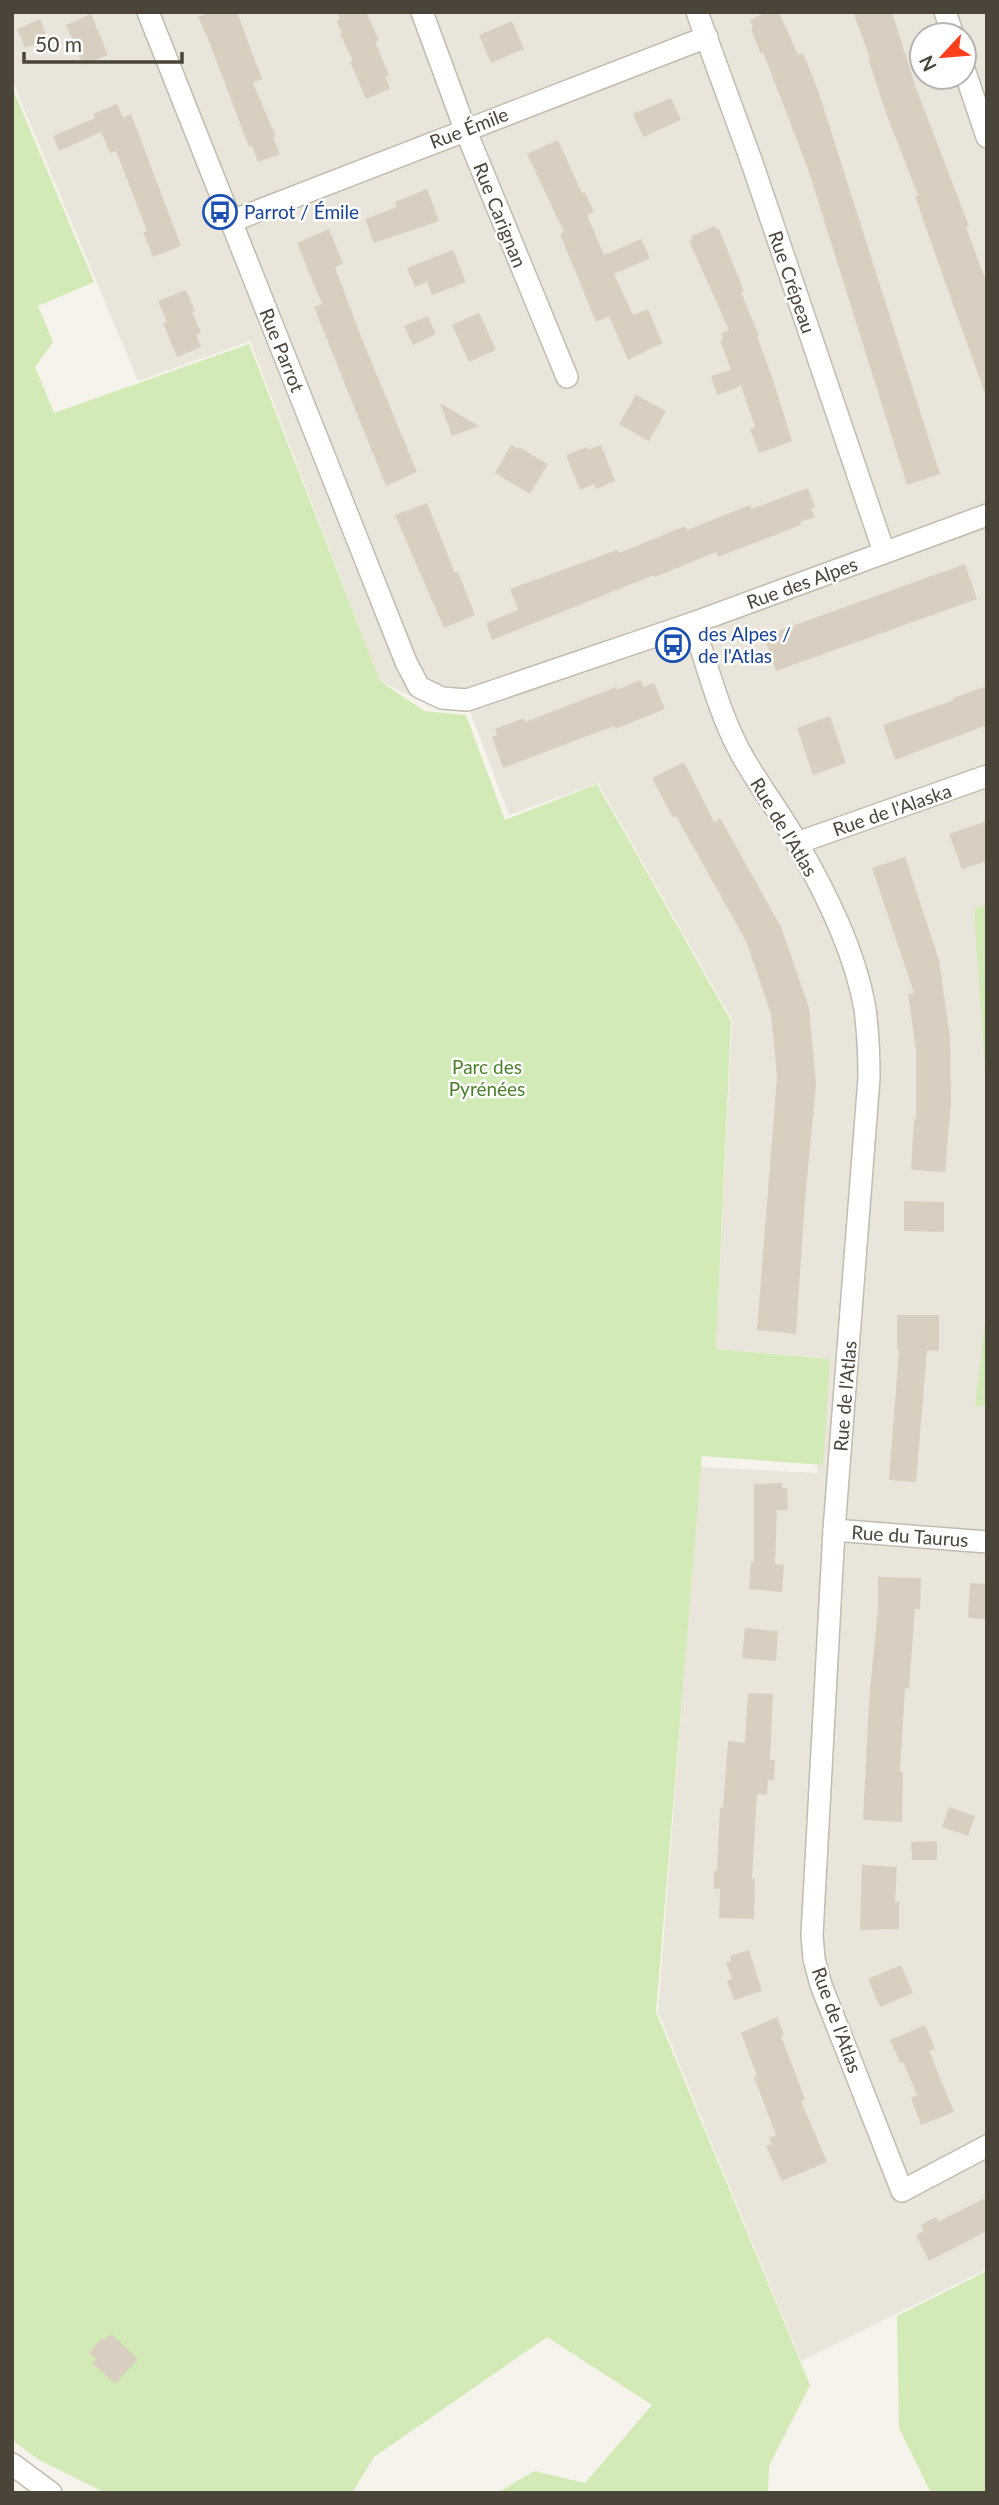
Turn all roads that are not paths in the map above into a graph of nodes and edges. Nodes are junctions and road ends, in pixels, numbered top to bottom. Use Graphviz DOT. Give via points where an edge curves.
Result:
graph roads {
  1 [pos="148,12"];
  2 [pos="422,12"];
  3 [pos="697,12"];
  4 [pos="707,37"];
  5 [pos="971,91"];
  6 [pos="465,129"];
  7 [pos="987,137"];
  8 [pos="232,221"];
  9 [pos="567,377"];
  10 [pos="987,515"];
  11 [pos="884,552"];
  12 [pos="694,623"];
  13 [pos="419,687"];
  14 [pos="987,776"];
  15 [pos="797,843"];
  16 [pos="834,1530"];
  17 [pos="987,1542"];
  18 [pos="987,2146"];
  19 [pos="12,2464"];
  20 [pos="51,2493"];
  1 -- 8 [label="street, Rue Parrot"];
  2 -- 6 [label="street, Rue Carignan"];
  3 -- 4 [label="street, Rue Crépeau"];
  4 -- 6 [label="street, Rue Émile"];
  4 -- 11 [label="street, Rue Crépeau"];
  5 -- 7 [label="street"];
  6 -- 8 [label="street, Rue Émile"];
  6 -- 9 [label="street, Rue Carignan"];
  8 -- 13 [label="street, Rue Parrot"];
  10 -- 11 [label="street, Rue des Alpes"];
  11 -- 12 [label="street, Rue des Alpes"];
  12 -- 13 [label="street, Rue des Alpes" via="467,700 442,698"];
  12 -- 15 [label="street, Rue de l'Atlas" via="737,747"];
  14 -- 15 [label="street, Rue de l'Alaska"];
  15 -- 16 [label="street, Rue de l'Atlas" via="844,936 865,1009 868,1042"];
  16 -- 17 [label="street, Rue du Taurus"];
  16 -- 18 [label="street, Rue de l'Atlas" via="814,1959 902,2191"];
  19 -- 20 [label="street"];
}
